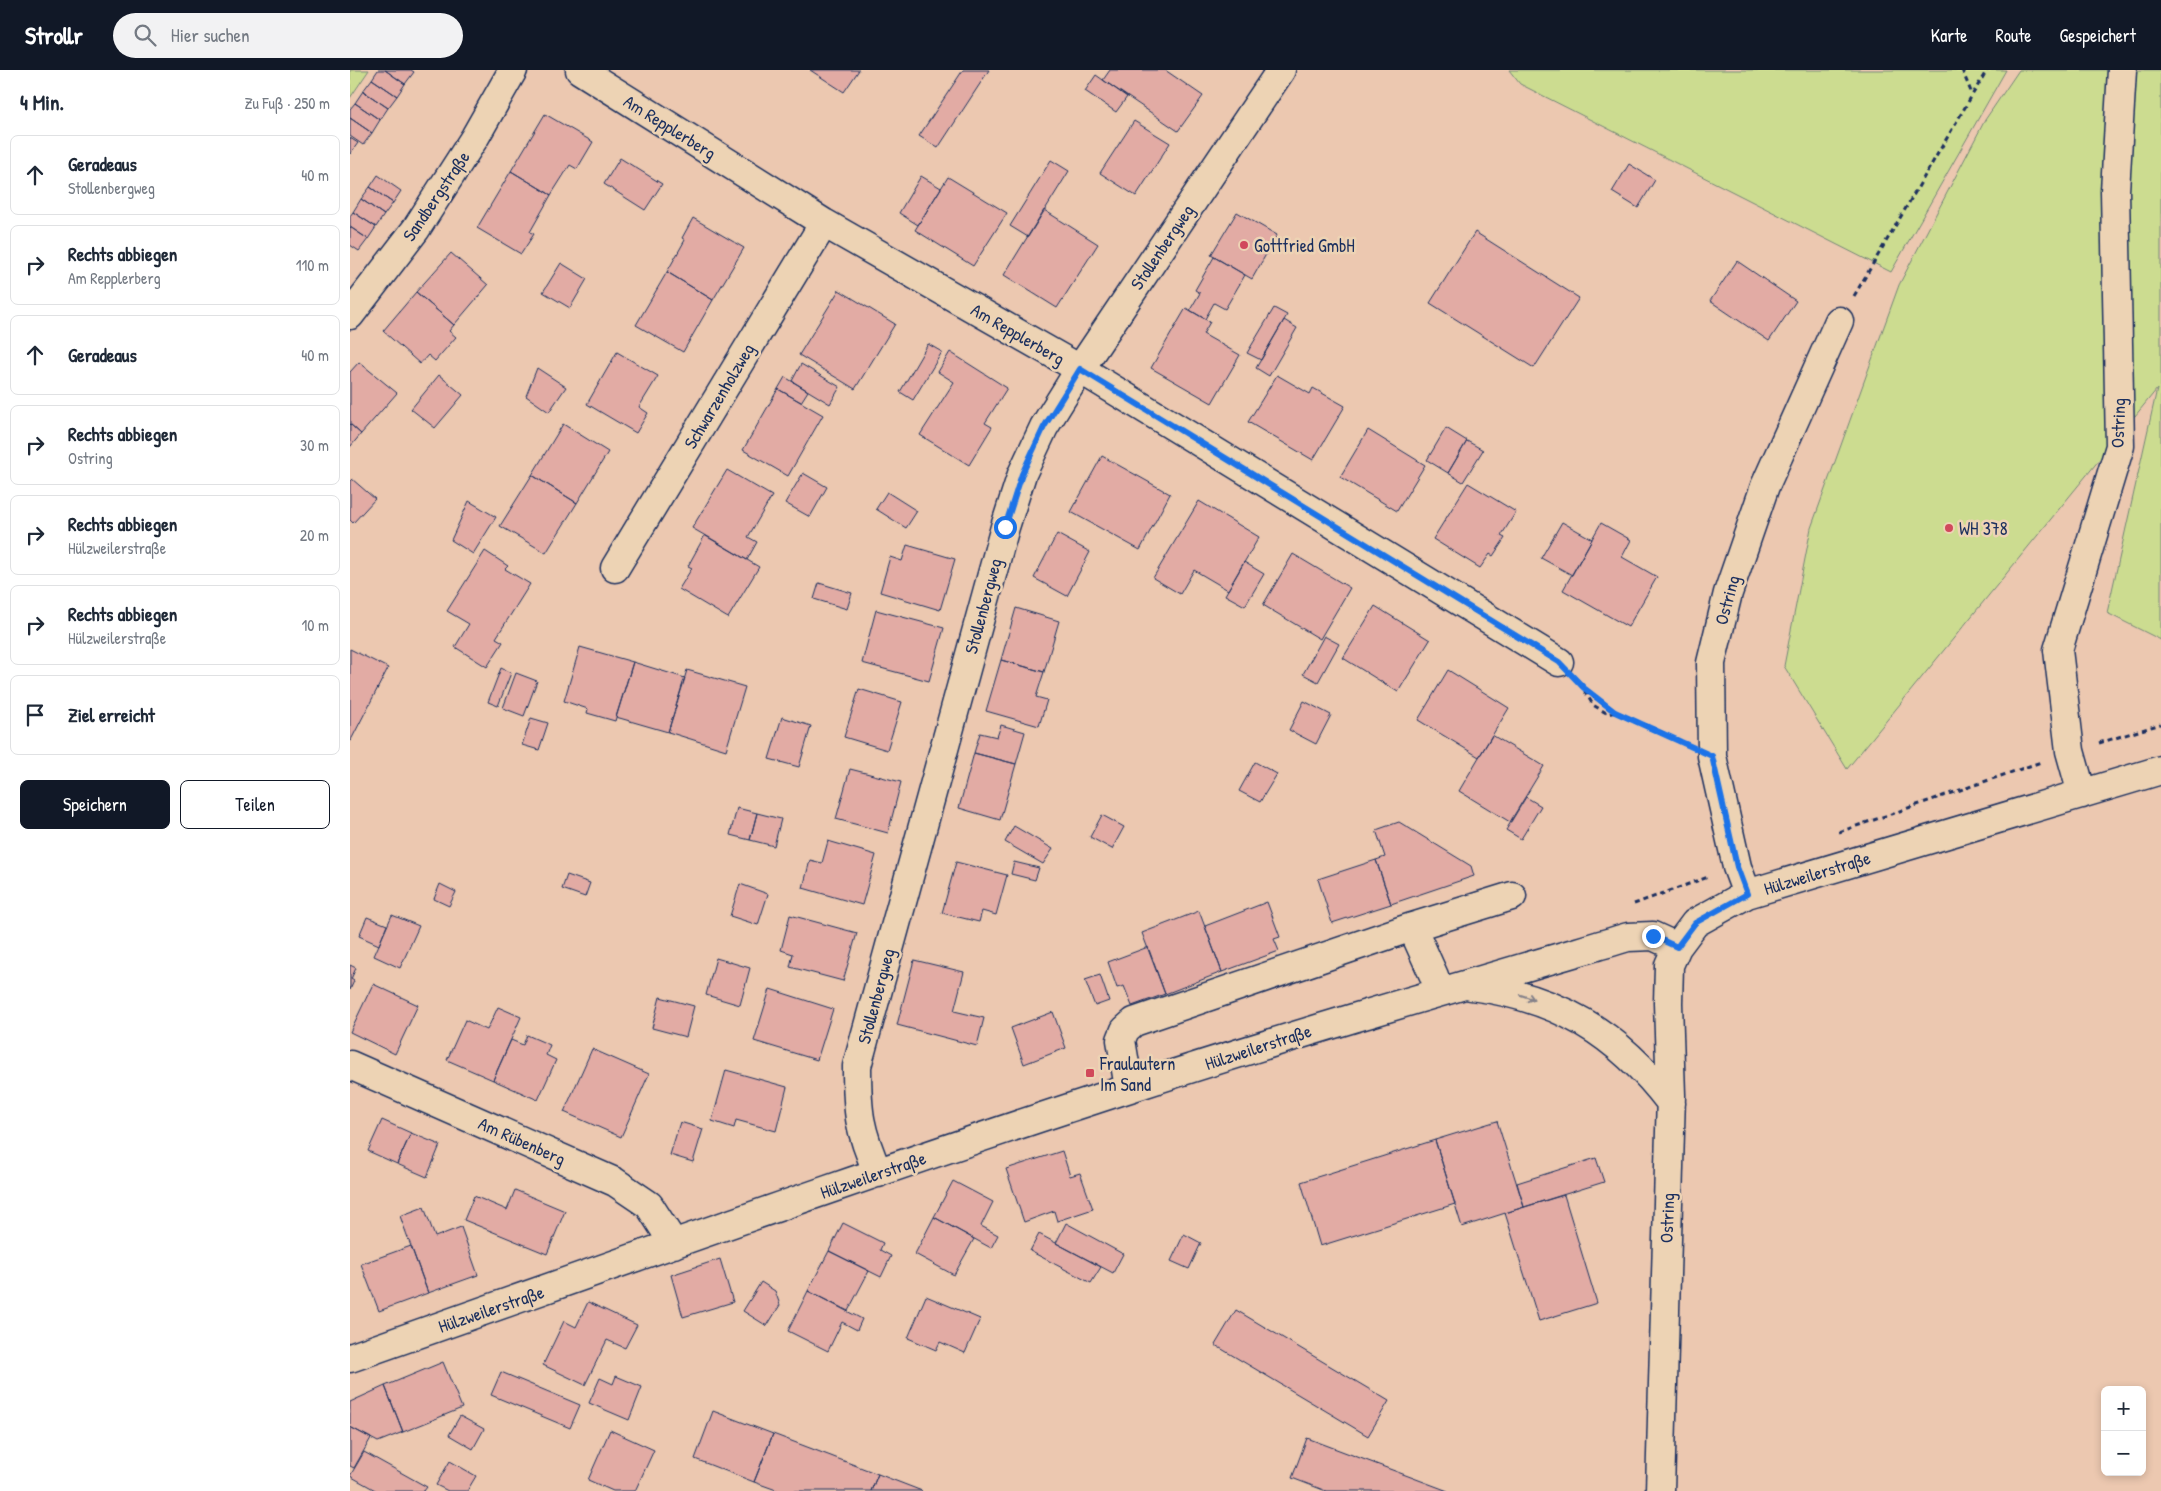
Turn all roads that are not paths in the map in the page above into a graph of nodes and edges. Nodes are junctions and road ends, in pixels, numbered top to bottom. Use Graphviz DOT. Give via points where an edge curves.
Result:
graph roads {
  1 [pos="513,70"];
  2 [pos="580,70"];
  3 [pos="1281,70"];
  4 [pos="2122,70"];
  5 [pos="824,223"];
  6 [pos="350,315"];
  7 [pos="1839,321"];
  8 [pos="1080,369"];
  9 [pos="615,568"];
  10 [pos="1559,662"];
  11 [pos="2161,770"];
  12 [pos="2082,794"];
  13 [pos="1747,894"];
  14 [pos="1512,896"];
  15 [pos="1412,927"];
  16 [pos="1677,947"];
  17 [pos="1450,988"];
  18 [pos="350,1065"];
  19 [pos="1129,1088"];
  20 [pos="1670,1102"];
  21 [pos="878,1173"];
  22 [pos="674,1244"];
  23 [pos="350,1358"];
  24 [pos="1660,1491"];
  1 -- 6 [label="street, Sandbergstraße" via="476,137 416,229"];
  2 -- 5 [label="street, Am Repplerberg"];
  3 -- 8 [label="street, Stollenbergweg"];
  4 -- 12 [label="street, Ostring" via="2115,191 2120,446 2058,650 2070,752"];
  5 -- 8 [label="street, Am Repplerberg"];
  5 -- 9 [label="street, Schwarzenholzweg"];
  7 -- 13 [label="street, Ostring" via="1765,486 1728,593 1711,663 1712,756 1737,867"];
  8 -- 10 [label="street, Am Repplerberg"];
  8 -- 21 [label="street, Stollenbergweg" via="1040,435 1022,474 1005,527 857,1066 857,1108 864,1141"];
  11 -- 12 [label="street, Hülzweilerstraße"];
  12 -- 13 [label="street, Hülzweilerstraße"];
  13 -- 16 [label="street, Hülzweilerstraße" via="1695,923"];
  14 -- 15 [label="street"];
  15 -- 17 [label="street" via="1434,976"];
  15 -- 19 [label="street" via="1134,1022 1125,1030 1121,1040"];
  16 -- 17 [label="street, Hülzweilerstraße" via="1653,936 1628,937"];
  16 -- 20 [label="street, Ostring" via="1669,965"];
  17 -- 19 [label="street, Hülzweilerstraße"];
  17 -- 20 [label="street, one-way" via="1516,993 1560,1009 1608,1039 1632,1059"];
  18 -- 22 [label="street, Am Rübenberg" via="615,1182 649,1205"];
  19 -- 21 [label="street, Hülzweilerstraße"];
  20 -- 24 [label="street, Ostring"];
  21 -- 22 [label="street, Hülzweilerstraße"];
  22 -- 23 [label="street, Hülzweilerstraße"];
}
